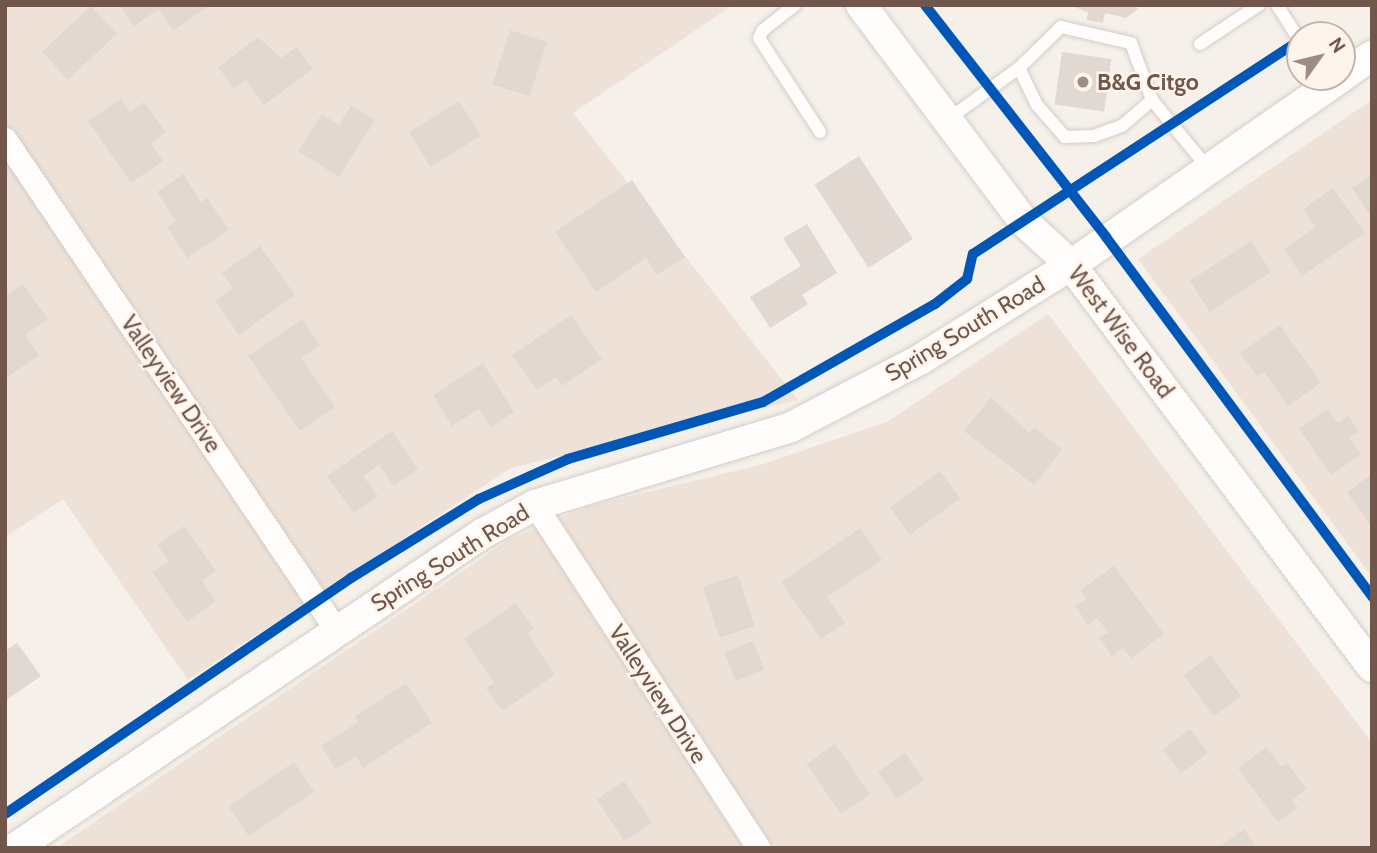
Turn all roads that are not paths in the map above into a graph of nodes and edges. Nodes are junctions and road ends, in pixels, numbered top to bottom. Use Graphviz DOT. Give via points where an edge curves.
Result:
graph roads {
  1 [pos="795,5"];
  2 [pos="861,5"];
  3 [pos="1259,5"];
  4 [pos="1277,5"];
  5 [pos="1287,21"];
  6 [pos="1200,44"];
  7 [pos="1372,56"];
  8 [pos="1356,66"];
  9 [pos="1019,68"];
  10 [pos="1317,91"];
  11 [pos="1152,100"];
  12 [pos="947,121"];
  13 [pos="820,132"];
  14 [pos="5,139"];
  15 [pos="1207,167"];
  16 [pos="1071,265"];
  17 [pos="535,505"];
  18 [pos="337,629"];
  19 [pos="1372,667"];
  20 [pos="15,848"];
  21 [pos="759,848"];
  1 -- 13 [label="lane" via="762,30 759,38"];
  2 -- 12 [label="street, West Wise Road"];
  3 -- 6 [label="lane"];
  4 -- 5 [label="lane"];
  7 -- 8 [label="street, Spring South Road"];
  9 -- 11 [label="lane" via="1037,106 1065,137 1094,136 1122,127"];
  9 -- 11 [label="lane" via="1061,27 1120,40 1131,43"];
  9 -- 12 [label="lane"];
  10 -- 15 [label="street, Spring South Road"];
  11 -- 15 [label="lane"];
  12 -- 16 [label="street, West Wise Road" via="1023,221"];
  14 -- 18 [label="street, Valleyview Drive"];
  15 -- 16 [label="street, Spring South Road"];
  16 -- 17 [label="street, Spring South Road" via="921,359 790,428"];
  16 -- 19 [label="street, West Wise Road"];
  17 -- 18 [label="street, Spring South Road" via="482,534"];
  17 -- 21 [label="street, Valleyview Drive"];
  18 -- 20 [label="street, Spring South Road"];
}
